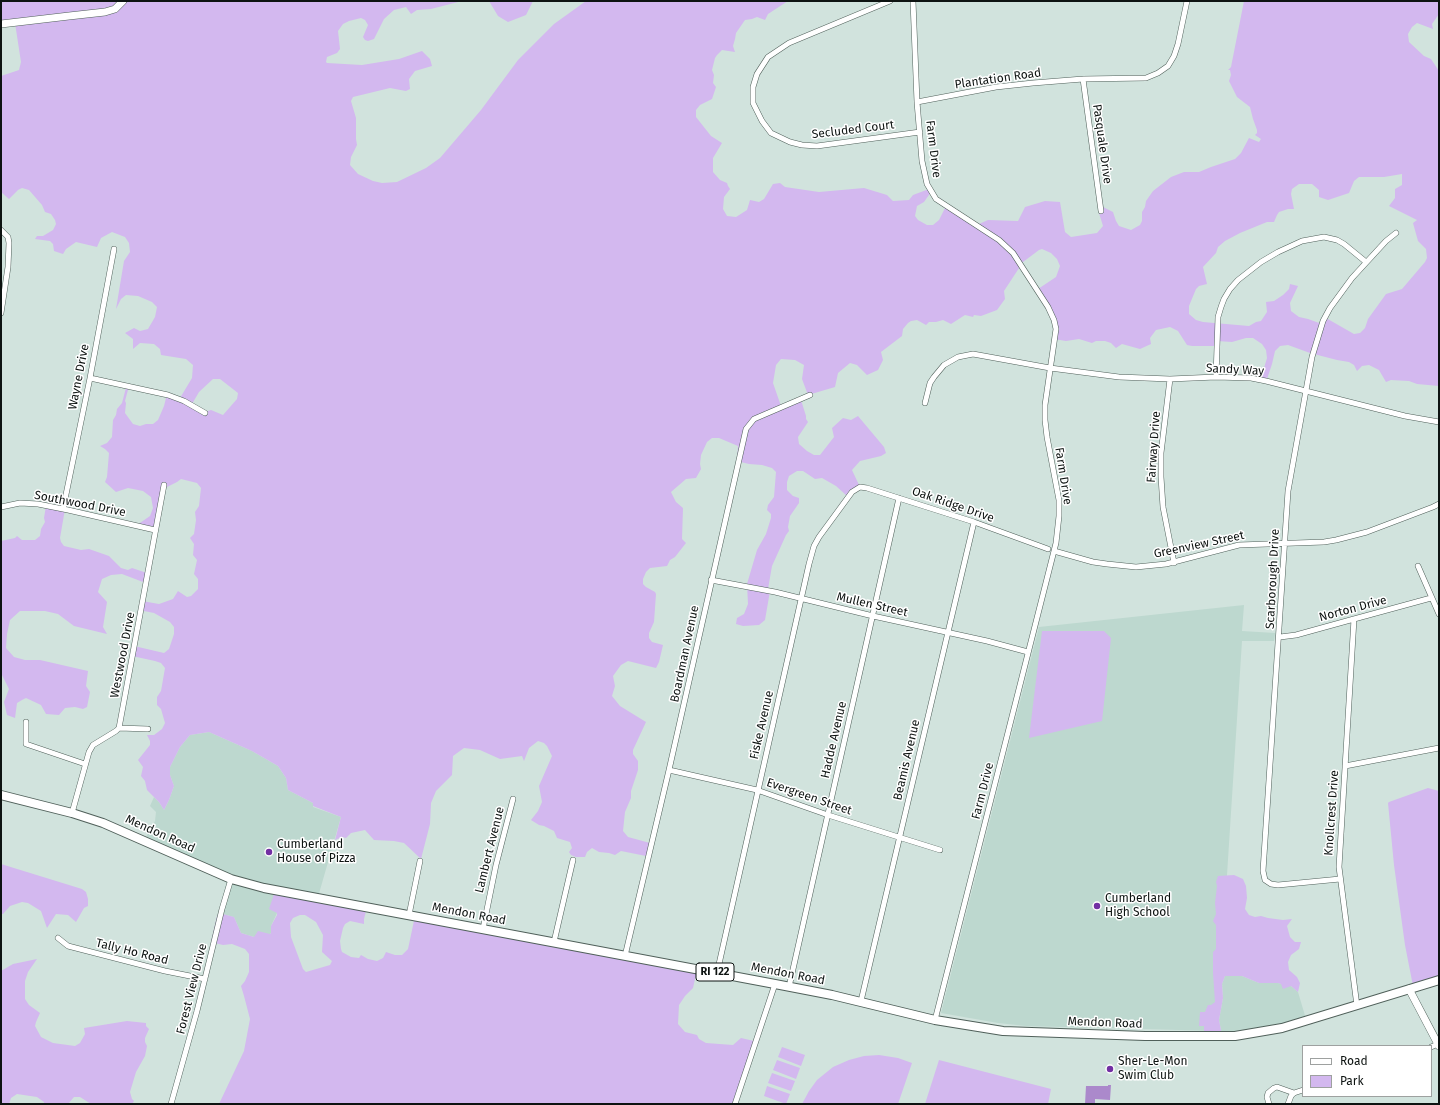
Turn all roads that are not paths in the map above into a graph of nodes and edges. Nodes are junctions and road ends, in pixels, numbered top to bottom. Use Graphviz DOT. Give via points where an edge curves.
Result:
graph roads {
  1 [pos="123,1"];
  2 [pos="890,1"];
  3 [pos="913,1"];
  4 [pos="1187,1"];
  5 [pos="1,24"];
  6 [pos="1083,79"];
  7 [pos="917,102"];
  8 [pos="920,132"];
  9 [pos="1101,211"];
  10 [pos="1,230"];
  11 [pos="1396,233"];
  12 [pos="114,249"];
  13 [pos="1366,262"];
  14 [pos="1,313"];
  15 [pos="1050,368"];
  16 [pos="90,378"];
  17 [pos="1216,378"];
  18 [pos="1170,379"];
  19 [pos="1306,390"];
  20 [pos="810,395"];
  21 [pos="925,403"];
  22 [pos="205,413"];
  23 [pos="1439,422"];
  24 [pos="164,485"];
  25 [pos="852,492"];
  26 [pos="899,498"];
  27 [pos="1439,504"];
  28 [pos="1,507"];
  29 [pos="63,509"];
  30 [pos="974,522"];
  31 [pos="155,530"];
  32 [pos="1285,543"];
  33 [pos="1048,549"];
  34 [pos="1054,551"];
  35 [pos="1174,563"];
  36 [pos="1418,566"];
  37 [pos="711,580"];
  38 [pos="802,598"];
  39 [pos="1431,598"];
  40 [pos="1439,614"];
  41 [pos="873,616"];
  42 [pos="1354,620"];
  43 [pos="947,632"];
  44 [pos="1280,637"];
  45 [pos="1028,652"];
  46 [pos="26,722"];
  47 [pos="118,728"];
  48 [pos="148,729"];
  49 [pos="1439,748"];
  50 [pos="85,764"];
  51 [pos="1345,766"];
  52 [pos="669,770"];
  53 [pos="757,790"];
  54 [pos="1,795"];
  55 [pos="513,799"];
  56 [pos="72,813"];
  57 [pos="828,815"];
  58 [pos="899,838"];
  59 [pos="940,850"];
  60 [pos="573,860"];
  61 [pos="420,861"];
  62 [pos="231,878"];
  63 [pos="1340,879"];
  64 [pos="409,915"];
  65 [pos="483,929"];
  66 [pos="58,938"];
  67 [pos="554,942"];
  68 [pos="625,956"];
  69 [pos="717,973"];
  70 [pos="205,979"];
  71 [pos="1439,980"];
  72 [pos="775,984"];
  73 [pos="789,987"];
  74 [pos="1409,989"];
  75 [pos="861,1001"];
  76 [pos="1357,1006"];
  77 [pos="935,1020"];
  78 [pos="1436,1046"];
  79 [pos="1302,1090"];
  80 [pos="1294,1093"];
  81 [pos="171,1104"];
  82 [pos="735,1104"];
  83 [pos="1269,1104"];
  84 [pos="1288,1104"];
  1 -- 5 [label="street" via="115,9 105,12"];
  2 -- 8 [label="street, Secluded Court" via="789,43 768,57 753,86 753,103 771,132 802,145 817,146"];
  3 -- 7 [label="street, Farm Drive"];
  4 -- 6 [label="street, Plantation Road" via="1178,44 1168,66 1146,78"];
  6 -- 7 [label="street, Plantation Road" via="996,88"];
  6 -- 9 [label="street, Pasquale Drive"];
  7 -- 8 [label="street, Farm Drive"];
  8 -- 15 [label="street, Farm Drive" via="924,175 930,191 936,199 1007,246 1048,307 1056,329"];
  10 -- 14 [label="street" via="10,243"];
  11 -- 13 [label="street, Scarborough Drive"];
  12 -- 16 [label="street, Wayne Drive"];
  13 -- 17 [label="street" via="1344,244 1324,237 1302,241 1261,262 1238,280 1224,298 1218,316"];
  13 -- 19 [label="street, Scarborough Drive" via="1342,290 1323,321 1312,357"];
  15 -- 18 [label="street, Sandy Way" via="1119,378"];
  15 -- 21 [label="street, Sandy Way" via="980,354 965,355 951,360 939,370 930,383"];
  15 -- 34 [label="street, Farm Drive" via="1045,420 1059,500"];
  16 -- 22 [label="street" via="168,395"];
  16 -- 29 [label="street, Wayne Drive"];
  17 -- 18 [label="street, Sandy Way"];
  17 -- 19 [label="street, Sandy Way" via="1251,378"];
  18 -- 35 [label="street, Fairway Drive" via="1160,477"];
  19 -- 23 [label="street, Sandy Way" via="1405,416"];
  19 -- 32 [label="street, Scarborough Drive" via="1288,491"];
  20 -- 37 [label="street, Boardman Avenue" via="754,419 746,429"];
  24 -- 31 [label="street, Westwood Drive"];
  25 -- 26 [label="street, Oak Ridge Drive" via="860,487"];
  25 -- 38 [label="street, Fiske Avenue" via="814,546"];
  26 -- 30 [label="street, Oak Ridge Drive"];
  26 -- 41 [label="street, Hadde Avenue"];
  27 -- 32 [label="street, Greenview Street" via="1366,532 1324,542"];
  28 -- 29 [label="street, Southwood Drive" via="20,503"];
  29 -- 31 [label="street, Southwood Drive"];
  30 -- 33 [label="street, Oak Ridge Drive"];
  30 -- 43 [label="street, Beamis Avenue"];
  31 -- 47 [label="street, Westwood Drive"];
  32 -- 35 [label="street, Greenview Street" via="1239,545"];
  32 -- 44 [label="street, Scarborough Drive"];
  34 -- 35 [label="street, Greenview Street" via="1093,562 1120,566"];
  34 -- 45 [label="street, Farm Drive"];
  36 -- 39 [label="street"];
  37 -- 38 [label="street, Mullen Street"];
  37 -- 52 [label="street, Boardman Avenue"];
  38 -- 41 [label="street, Mullen Street"];
  38 -- 53 [label="street, Fiske Avenue"];
  39 -- 40 [label="street"];
  39 -- 42 [label="street, Norton Drive"];
  41 -- 43 [label="street, Mullen Street"];
  41 -- 57 [label="street, Hadde Avenue"];
  42 -- 44 [label="street, Norton Drive"];
  42 -- 51 [label="street, Knollcrest Drive"];
  43 -- 45 [label="street, Mullen Street"];
  43 -- 58 [label="street, Beamis Avenue"];
  44 -- 63 [label="street, Scarborough Drive" via="1263,870 1265,880 1278,885"];
  45 -- 77 [label="street, Farm Drive"];
  46 -- 50 [label="street" via="26,744 30,747"];
  47 -- 48 [label="street"];
  47 -- 50 [label="street" via="92,746"];
  49 -- 51 [label="street"];
  50 -- 56 [label="street"];
  51 -- 63 [label="street, Knollcrest Drive" via="1339,853"];
  52 -- 53 [label="street, Evergreen Street"];
  52 -- 68 [label="street, Boardman Avenue"];
  53 -- 57 [label="street, Evergreen Street"];
  53 -- 69 [label="street, Fiske Avenue"];
  54 -- 56 [label="main road, Mendon Road / RI 122"];
  55 -- 65 [label="street, Lambert Avenue"];
  56 -- 62 [label="main road, Mendon Road / RI 122" via="104,823"];
  57 -- 58 [label="street, Evergreen Street"];
  57 -- 73 [label="street, Hadde Avenue"];
  58 -- 59 [label="street, Evergreen Street"];
  58 -- 75 [label="street, Beamis Avenue"];
  60 -- 67 [label="street"];
  61 -- 64 [label="street"];
  62 -- 64 [label="main road, Mendon Road / RI 122" via="264,888"];
  62 -- 70 [label="street, Forest View Drive"];
  63 -- 76 [label="street, Knollcrest Drive"];
  64 -- 65 [label="main road, Mendon Road / RI 122"];
  65 -- 67 [label="main road, Mendon Road / RI 122"];
  66 -- 70 [label="street, Tally Ho Road" via="68,946"];
  67 -- 68 [label="main road, Mendon Road / RI 122"];
  68 -- 69 [label="main road, Mendon Road / RI 122"];
  69 -- 72 [label="main road, Mendon Road / RI 122"];
  70 -- 81 [label="street, Forest View Drive"];
  71 -- 74 [label="main road, Mendon Road / RI 122"];
  72 -- 73 [label="main road, Mendon Road / RI 122"];
  72 -- 82 [label="street"];
  73 -- 75 [label="main road, Mendon Road / RI 122"];
  74 -- 76 [label="main road, Mendon Road / RI 122"];
  74 -- 78 [label="street"];
  75 -- 77 [label="main road, Mendon Road / RI 122"];
  76 -- 77 [label="main road, Mendon Road / RI 122" via="1282,1028 1235,1036 1003,1031"];
  79 -- 80 [label="street"];
  80 -- 83 [label="street" via="1281,1087 1274,1088 1268,1093"];
  80 -- 84 [label="street"];
}
